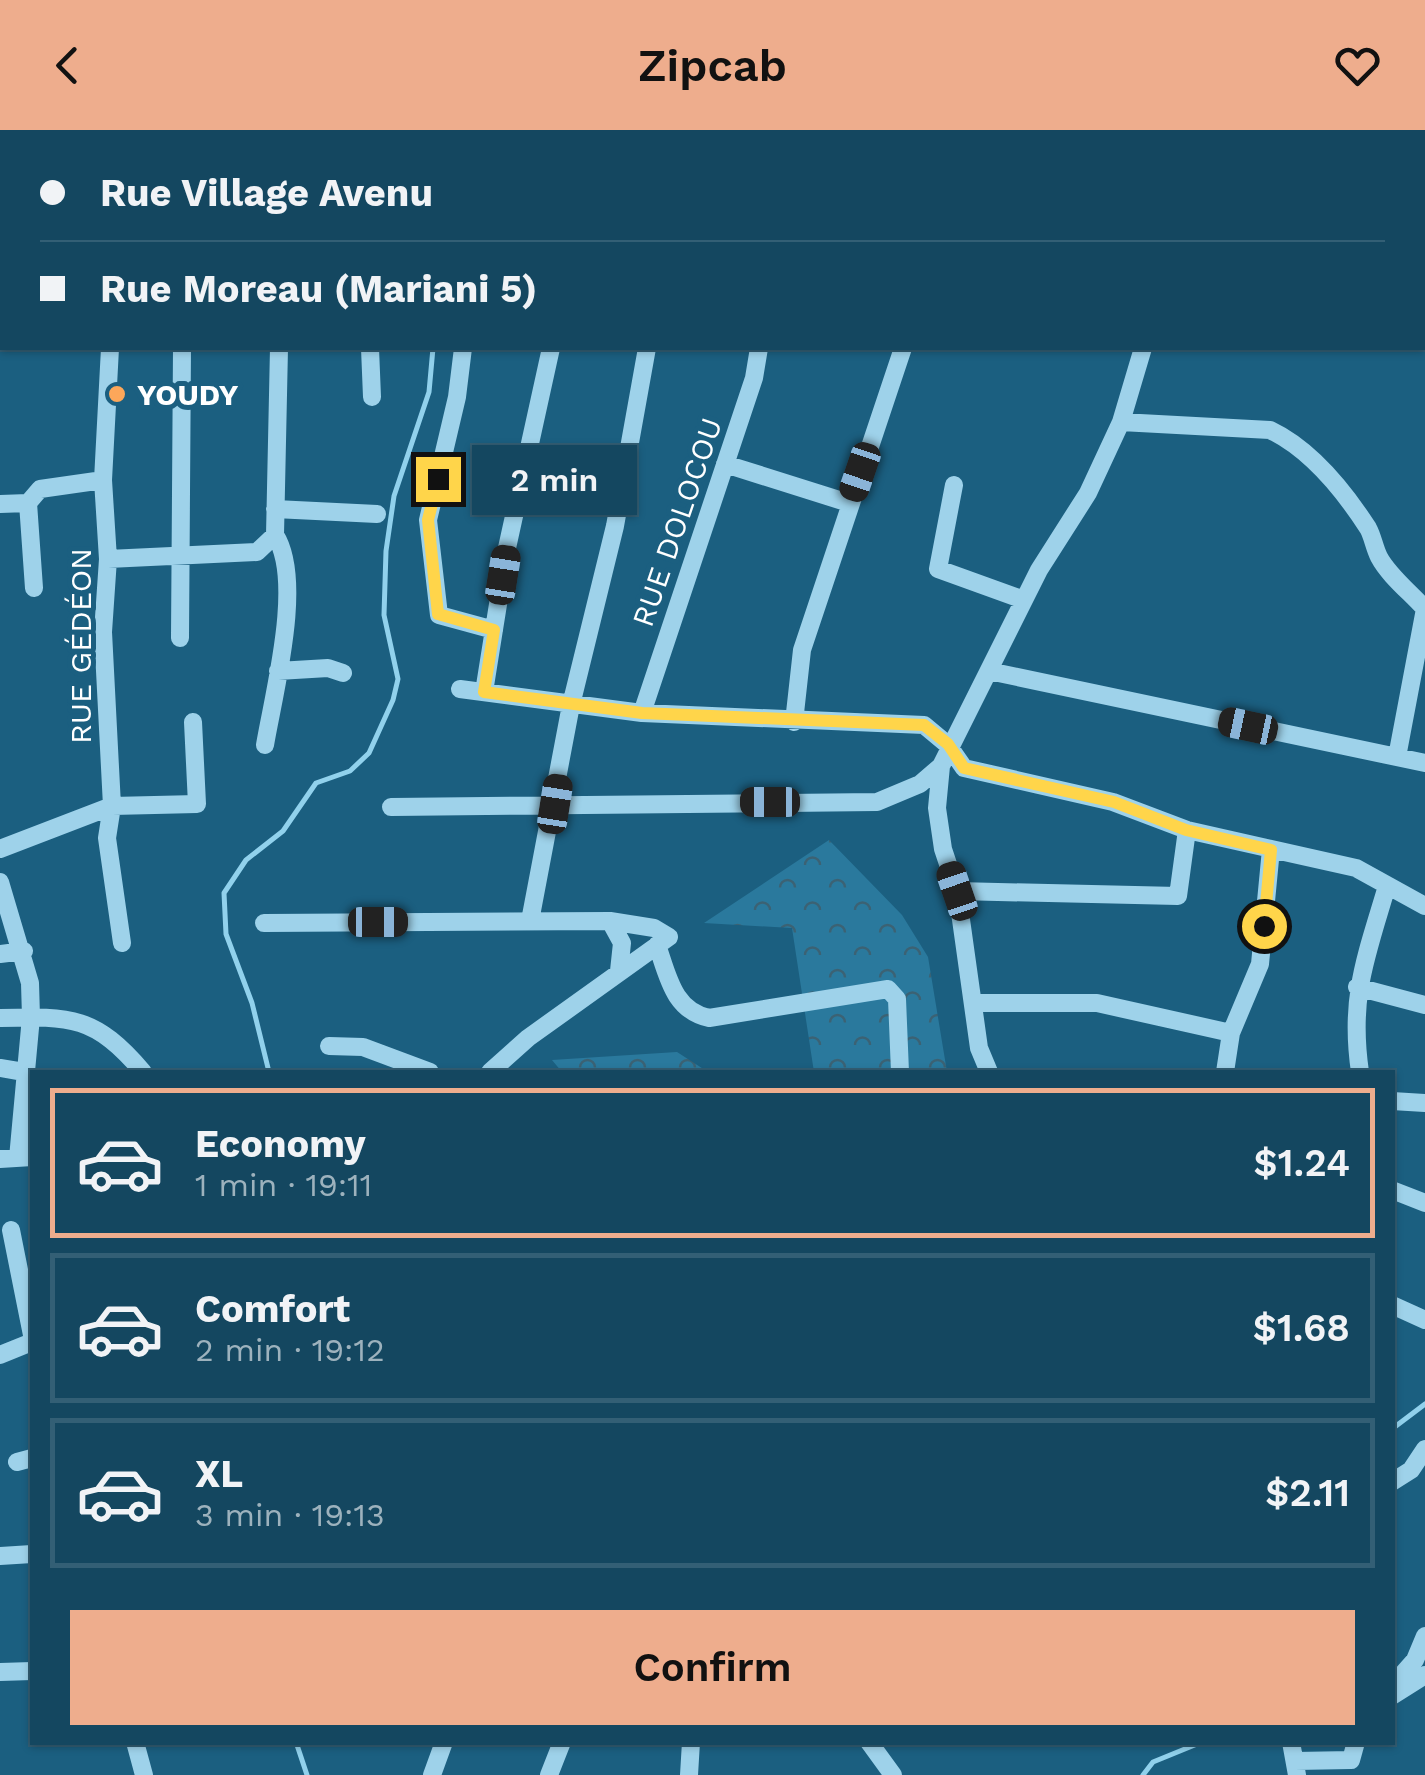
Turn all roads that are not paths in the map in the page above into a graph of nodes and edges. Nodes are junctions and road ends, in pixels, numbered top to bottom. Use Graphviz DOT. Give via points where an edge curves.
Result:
graph roads {
  1 [pos="110,350"];
  2 [pos="182,350"];
  3 [pos="279,350"];
  4 [pos="370,350"];
  5 [pos="463,350"];
  6 [pos="551,350"];
  7 [pos="647,350"];
  8 [pos="758,350"];
  9 [pos="903,350"];
  10 [pos="1142,350"];
  11 [pos="372,398"];
  12 [pos="1121,422"];
  13 [pos="725,464"];
  14 [pos="103,480"];
  15 [pos="954,485"];
  16 [pos="28,503"];
  17 [pos="849,503"];
  18 [pos="0,504"];
  19 [pos="276,509"];
  20 [pos="377,514"];
  21 [pos="275,536"];
  22 [pos="182,557"];
  23 [pos="108,559"];
  24 [pos="34,588"];
  25 [pos="1024,600"];
  26 [pos="1425,609"];
  27 [pos="494,630"];
  28 [pos="180,638"];
  29 [pos="278,671"];
  30 [pos="988,671"];
  31 [pos="343,673"];
  32 [pos="460,689"];
  33 [pos="484,692"];
  34 [pos="571,705"];
  35 [pos="642,713"];
  36 [pos="194,722"];
  37 [pos="794,722"];
  38 [pos="948,744"];
  39 [pos="265,745"];
  40 [pos="1396,757"];
  41 [pos="1425,763"];
  42 [pos="941,766"];
  43 [pos="555,804"];
  44 [pos="112,806"];
  45 [pos="391,807"];
  46 [pos="1186,830"];
  47 [pos="0,849"];
  48 [pos="1271,850"];
  49 [pos="0,882"];
  50 [pos="1387,886"];
  51 [pos="957,891"];
  52 [pos="1425,906"];
  53 [pos="610,921"];
  54 [pos="264,922"];
  55 [pos="530,922"];
  56 [pos="663,941"];
  57 [pos="122,943"];
  58 [pos="24,951"];
  59 [pos="0,954"];
  60 [pos="618,971"];
  61 [pos="1357,987"];
  62 [pos="974,1002"];
  63 [pos="1425,1004"];
  64 [pos="32,1017"];
  65 [pos="0,1018"];
  66 [pos="1232,1033"];
  67 [pos="329,1046"];
  68 [pos="0,1068"];
  69 [pos="142,1070"];
  70 [pos="425,1070"];
  71 [pos="492,1070"];
  72 [pos="900,1070"];
  73 [pos="988,1070"];
  74 [pos="1225,1070"];
  75 [pos="1360,1070"];
  76 [pos="24,1072"];
  77 [pos="1395,1101"];
  78 [pos="1425,1103"];
  79 [pos="17,1158"];
  80 [pos="1395,1191"];
  81 [pos="1425,1203"];
  82 [pos="6,1230"];
  83 [pos="1395,1307"];
  84 [pos="1425,1320"];
  85 [pos="30,1330"];
  86 [pos="30,1339"];
  87 [pos="0,1355"];
  88 [pos="1425,1450"];
  89 [pos="1395,1480"];
  90 [pos="30,1554"];
  91 [pos="0,1556"];
  92 [pos="1425,1636"];
  93 [pos="30,1671"];
  94 [pos="0,1672"];
  95 [pos="1425,1675"];
  96 [pos="1395,1683"];
  97 [pos="1395,1694"];
  98 [pos="136,1745"];
  99 [pos="443,1745"];
  100 [pos="561,1745"];
  101 [pos="690,1745"];
  102 [pos="871,1745"];
  103 [pos="1354,1751"];
  104 [pos="1294,1759"];
  105 [pos="144,1775"];
  106 [pos="432,1775"];
  107 [pos="550,1775"];
  108 [pos="689,1775"];
  109 [pos="892,1775"];
  110 [pos="1364,1775"];
  1 -- 14 [label="street, RUE GÉDÉON"];
  2 -- 22 [label="street"];
  3 -- 19 [label="street"];
  4 -- 11 [label="street"];
  5 -- 27 [label="street" via="428,520 429,555 438,614"];
  6 -- 27 [label="street"];
  7 -- 34 [label="street" via="615,526"];
  8 -- 13 [label="street, RUE DOLOCOU"];
  9 -- 17 [label="street"];
  10 -- 12 [label="street"];
  12 -- 25 [label="street"];
  12 -- 26 [label="street" via="1270,430 1290,439 1352,506 1380,558"];
  13 -- 17 [label="street"];
  13 -- 35 [label="street, RUE DOLOCOU"];
  14 -- 16 [label="street" via="40,489"];
  14 -- 23 [label="street, RUE GÉDÉON"];
  15 -- 25 [label="street" via="938,569"];
  16 -- 18 [label="street"];
  16 -- 24 [label="street"];
  17 -- 37 [label="street" via="802,650"];
  19 -- 20 [label="street"];
  19 -- 21 [label="street"];
  21 -- 22 [label="street" via="257,552"];
  21 -- 29 [label="street" via="286,553"];
  22 -- 23 [label="street"];
  22 -- 28 [label="street"];
  23 -- 44 [label="street, RUE GÉDÉON" via="102,632"];
  25 -- 30 [label="street"];
  26 -- 40 [label="street"];
  27 -- 33 [label="street"];
  29 -- 31 [label="street"];
  29 -- 39 [label="street"];
  30 -- 38 [label="street"];
  30 -- 40 [label="street"];
  32 -- 33 [label="street"];
  33 -- 34 [label="street"];
  34 -- 35 [label="street"];
  34 -- 43 [label="street"];
  35 -- 37 [label="street"];
  36 -- 44 [label="street" via="197,804"];
  37 -- 38 [label="street" via="924,725"];
  38 -- 42 [label="street"];
  38 -- 46 [label="street" via="964,768 1114,802"];
  40 -- 41 [label="street"];
  42 -- 43 [label="street" via="920,784 877,802"];
  42 -- 51 [label="street" via="937,808"];
  43 -- 45 [label="street"];
  43 -- 55 [label="street"];
  44 -- 47 [label="street"];
  44 -- 57 [label="street, RUE GÉDÉON" via="107,838"];
  46 -- 48 [label="street"];
  46 -- 51 [label="street" via="1178,896"];
  48 -- 50 [label="street" via="1356,868"];
  48 -- 66 [label="street" via="1260,964"];
  49 -- 58 [label="street"];
  50 -- 52 [label="street"];
  50 -- 61 [label="street"];
  51 -- 62 [label="street"];
  53 -- 55 [label="street"];
  53 -- 56 [label="street" via="654,928"];
  53 -- 60 [label="street" via="622,943"];
  54 -- 55 [label="street"];
  56 -- 60 [label="street"];
  56 -- 72 [label="street" via="675,995 684,1008 709,1018 888,989 897,999"];
  58 -- 59 [label="street"];
  58 -- 64 [label="street"];
  60 -- 71 [label="street"];
  61 -- 63 [label="street"];
  61 -- 75 [label="street"];
  62 -- 66 [label="street" via="1097,1003"];
  62 -- 73 [label="street"];
  64 -- 65 [label="street"];
  64 -- 69 [label="street" via="110,1036"];
  64 -- 76 [label="street"];
  66 -- 74 [label="street"];
  67 -- 70 [label="street" via="362,1047"];
  68 -- 76 [label="street"];
  76 -- 79 [label="street"];
  77 -- 78 [label="street"];
  80 -- 81 [label="street"];
  82 -- 85 [label="street"];
  83 -- 84 [label="street"];
  86 -- 87 [label="street"];
  88 -- 89 [label="street"];
  90 -- 91 [label="street"];
  92 -- 96 [label="street"];
  93 -- 94 [label="street"];
  95 -- 97 [label="street"];
  98 -- 105 [label="street"];
  99 -- 106 [label="street"];
  100 -- 107 [label="street"];
  101 -- 108 [label="street"];
  102 -- 109 [label="street"];
  103 -- 104 [label="street"];
  103 -- 110 [label="street"];
}
